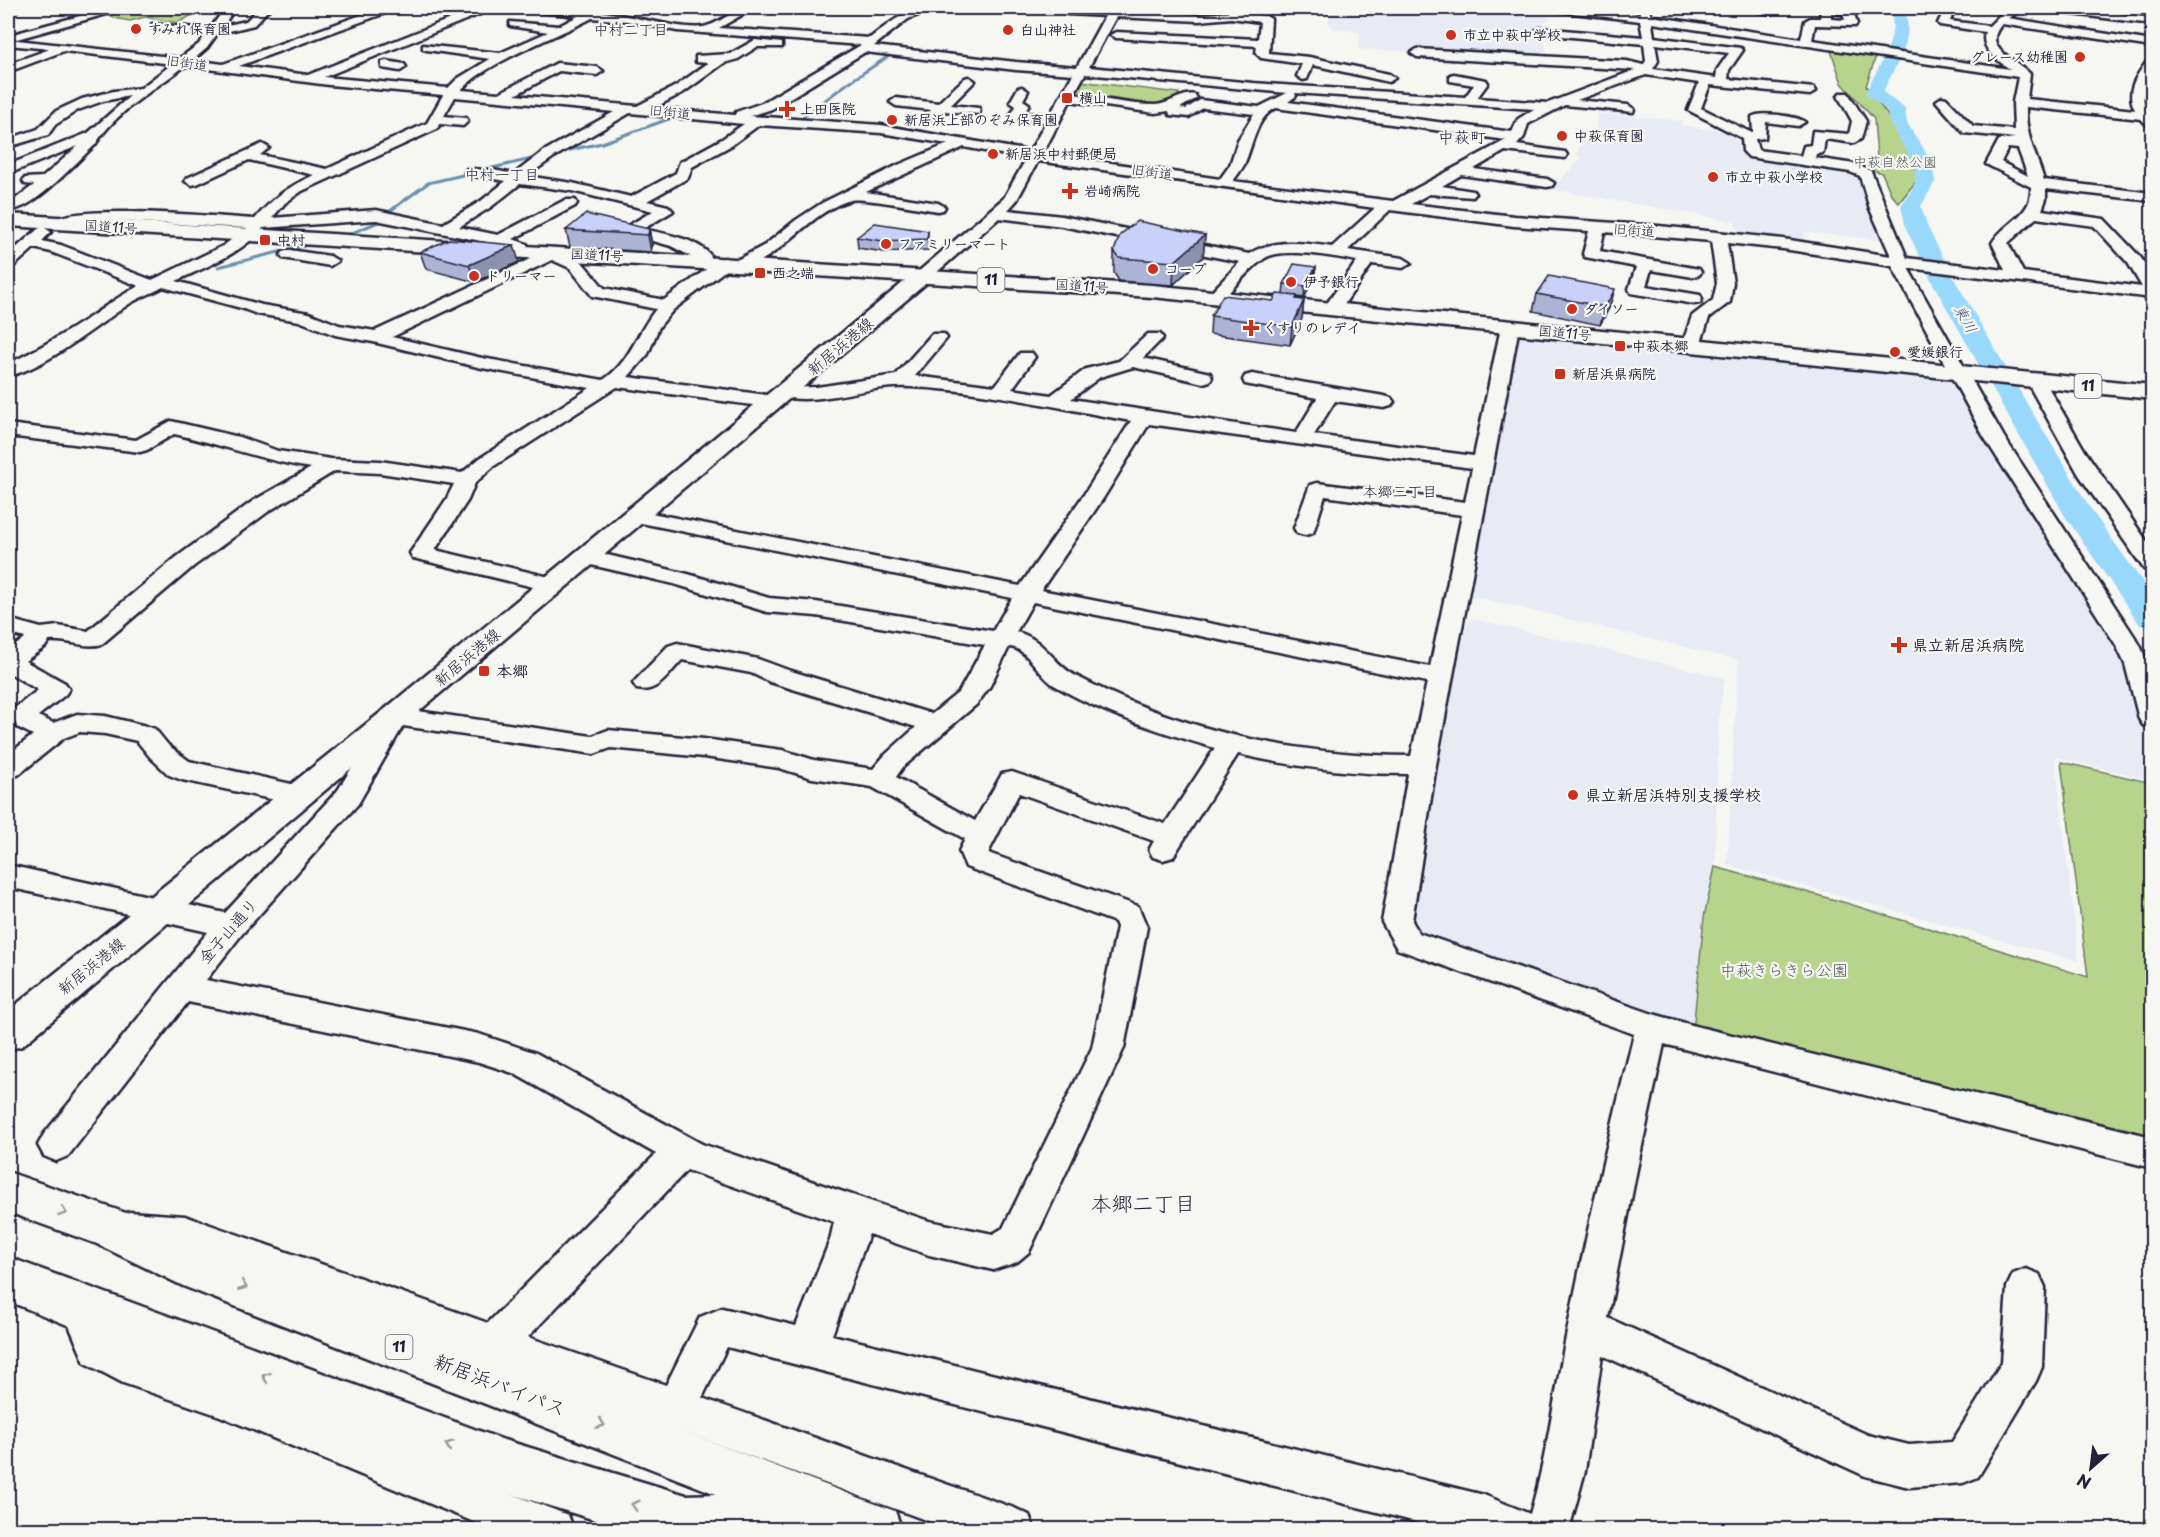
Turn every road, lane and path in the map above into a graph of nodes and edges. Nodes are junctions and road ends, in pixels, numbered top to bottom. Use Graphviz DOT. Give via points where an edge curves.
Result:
graph roads {
  1 [pos="17,8"];
  2 [pos="84,8"];
  3 [pos="123,8"];
  4 [pos="230,8"];
  5 [pos="265,8"];
  6 [pos="390,8"];
  7 [pos="486,8"];
  8 [pos="749,8"];
  9 [pos="928,8"];
  10 [pos="1556,8"];
  11 [pos="1755,8"];
  12 [pos="2020,8"];
  13 [pos="2048,8"];
  14 [pos="8,10"];
  15 [pos="545,10"];
  16 [pos="1114,10"];
  17 [pos="1775,10"];
  18 [pos="1068,11"];
  19 [pos="1234,11"];
  20 [pos="1949,11"];
  21 [pos="1182,12"];
  22 [pos="1645,12"];
  23 [pos="97,15"];
  24 [pos="1716,16"];
  25 [pos="590,20"];
  26 [pos="518,21"];
  27 [pos="2152,21"];
  28 [pos="346,24"];
  29 [pos="1994,25"];
  30 [pos="156,26"];
  31 [pos="377,28"];
  32 [pos="1830,28"];
  33 [pos="398,30"];
  34 [pos="707,30"];
  35 [pos="1541,31"];
  36 [pos="211,32"];
  37 [pos="418,33"];
  38 [pos="1116,35"];
  39 [pos="1852,36"];
  40 [pos="8,40"];
  41 [pos="1650,40"];
  42 [pos="1803,42"];
  43 [pos="1263,43"];
  44 [pos="2152,44"];
  45 [pos="1829,46"];
  46 [pos="66,47"];
  47 [pos="427,47"];
  48 [pos="863,48"];
  49 [pos="1417,53"];
  50 [pos="501,57"];
  51 [pos="700,59"];
  52 [pos="720,60"];
  53 [pos="1309,61"];
  54 [pos="1640,62"];
  55 [pos="181,63"];
  56 [pos="2152,63"];
  57 [pos="393,66"];
  58 [pos="1693,66"];
  59 [pos="8,68"];
  60 [pos="221,68"];
  61 [pos="1080,70"];
  62 [pos="545,74"];
  63 [pos="2024,75"];
  64 [pos="1716,76"];
  65 [pos="1389,78"];
  66 [pos="1454,78"];
  67 [pos="307,79"];
  68 [pos="969,81"];
  69 [pos="1661,82"];
  70 [pos="350,89"];
  71 [pos="144,90"];
  72 [pos="1295,90"];
  73 [pos="1022,91"];
  74 [pos="1810,91"];
  75 [pos="451,93"];
  76 [pos="1844,96"];
  77 [pos="65,97"];
  78 [pos="501,97"];
  79 [pos="1065,97"];
  80 [pos="1191,98"];
  81 [pos="97,99"];
  82 [pos="1469,100"];
  83 [pos="1942,101"];
  84 [pos="896,102"];
  85 [pos="1563,102"];
  86 [pos="2019,102"];
  87 [pos="1547,106"];
  88 [pos="1268,107"];
  89 [pos="942,108"];
  90 [pos="635,109"];
  91 [pos="1155,109"];
  92 [pos="1628,109"];
  93 [pos="1060,115"];
  94 [pos="735,118"];
  95 [pos="2148,119"];
  96 [pos="435,120"];
  97 [pos="758,120"];
  98 [pos="1798,122"];
  99 [pos="458,123"];
  100 [pos="969,124"];
  101 [pos="1482,124"];
  102 [pos="910,133"];
  103 [pos="1519,134"];
  104 [pos="92,136"];
  105 [pos="1748,136"];
  106 [pos="2022,140"];
  107 [pos="8,143"];
  108 [pos="1504,147"];
  109 [pos="262,148"];
  110 [pos="1560,155"];
  111 [pos="247,156"];
  112 [pos="1034,156"];
  113 [pos="1486,156"];
  114 [pos="1808,161"];
  115 [pos="550,164"];
  116 [pos="1540,164"];
  117 [pos="8,170"];
  118 [pos="1460,171"];
  119 [pos="472,172"];
  120 [pos="326,173"];
  121 [pos="517,179"];
  122 [pos="1445,179"];
  123 [pos="8,180"];
  124 [pos="47,181"];
  125 [pos="192,181"];
  126 [pos="1224,183"];
  127 [pos="1547,183"];
  128 [pos="2037,184"];
  129 [pos="1505,188"];
  130 [pos="1427,189"];
  131 [pos="853,195"];
  132 [pos="1468,195"];
  133 [pos="2152,197"];
  134 [pos="570,202"];
  135 [pos="633,202"];
  136 [pos="1393,204"];
  137 [pos="938,207"];
  138 [pos="11,213"];
  139 [pos="998,213"];
  140 [pos="2031,213"];
  141 [pos="55,223"];
  142 [pos="447,228"];
  143 [pos="1597,228"];
  144 [pos="254,230"];
  145 [pos="1718,237"];
  146 [pos="500,240"];
  147 [pos="1231,241"];
  148 [pos="30,243"];
  149 [pos="300,248"];
  150 [pos="520,251"];
  151 [pos="554,253"];
  152 [pos="1334,254"];
  153 [pos="1262,255"];
  154 [pos="1367,260"];
  155 [pos="330,261"];
  156 [pos="701,261"];
  157 [pos="8,263"];
  158 [pos="1403,263"];
  159 [pos="1905,263"];
  160 [pos="733,264"];
  161 [pos="1291,264"];
  162 [pos="1645,264"];
  163 [pos="1693,272"];
  164 [pos="2016,275"];
  165 [pos="923,276"];
  166 [pos="158,284"];
  167 [pos="2152,289"];
  168 [pos="2152,293"];
  169 [pos="1215,297"];
  170 [pos="1694,299"];
  171 [pos="667,306"];
  172 [pos="1332,309"];
  173 [pos="1510,327"];
  174 [pos="377,337"];
  175 [pos="938,338"];
  176 [pos="1154,338"];
  177 [pos="1691,345"];
  178 [pos="1026,357"];
  179 [pos="1129,361"];
  180 [pos="8,371"];
  181 [pos="1966,373"];
  182 [pos="1203,377"];
  183 [pos="902,380"];
  184 [pos="1252,380"];
  185 [pos="2030,380"];
  186 [pos="610,384"];
  187 [pos="1000,391"];
  188 [pos="2152,392"];
  189 [pos="1329,394"];
  190 [pos="780,397"];
  191 [pos="1057,400"];
  192 [pos="1384,402"];
  193 [pos="1143,417"];
  194 [pos="8,430"];
  195 [pos="1302,439"];
  196 [pos="1482,463"];
  197 [pos="332,465"];
  198 [pos="466,480"];
  199 [pos="1473,510"];
  200 [pos="636,516"];
  201 [pos="1305,528"];
  202 [pos="586,557"];
  203 [pos="2152,564"];
  204 [pos="554,585"];
  205 [pos="1026,594"];
  206 [pos="8,626"];
  207 [pos="41,635"];
  208 [pos="1000,640"];
  209 [pos="8,662"];
  210 [pos="1442,677"];
  211 [pos="646,683"];
  212 [pos="396,716"];
  213 [pos="2152,719"];
  214 [pos="936,724"];
  215 [pos="55,732"];
  216 [pos="1231,744"];
  217 [pos="1423,765"];
  218 [pos="8,768"];
  219 [pos="879,779"];
  220 [pos="299,795"];
  221 [pos="981,833"];
  222 [pos="8,876"];
  223 [pos="161,909"];
  224 [pos="231,926"];
  225 [pos="180,988"];
  226 [pos="1652,1027"];
  227 [pos="8,1034"];
  228 [pos="56,1145"];
  229 [pos="683,1151"];
  230 [pos="2152,1152"];
  231 [pos="8,1192"];
  232 [pos="855,1212"];
  233 [pos="110,1228"];
  234 [pos="8,1279"];
  235 [pos="2026,1287"];
  236 [pos="81,1309"];
  237 [pos="1587,1328"];
  238 [pos="494,1344"];
  239 [pos="807,1349"];
  240 [pos="676,1408"];
  241 [pos="792,1498"];
  242 [pos="724,1525"];
  243 [pos="553,1530"];
  244 [pos="876,1530"];
  245 [pos="1014,1530"];
  246 [pos="1516,1530"];
  247 [pos="1547,1530"];
  1 -- 14 [label="street"];
  2 -- 23 [label="street"];
  3 -- 23 [label="street"];
  4 -- 36 [label="street"];
  5 -- 36 [label="street" via="250,23"];
  6 -- 28 [label="street"];
  7 -- 37 [label="street"];
  8 -- 34 [label="street"];
  9 -- 48 [label="street" via="904,17"];
  10 -- 22 [label="street"];
  11 -- 17 [label="street"];
  12 -- 29 [label="street" via="2006,12"];
  13 -- 27 [label="street"];
  15 -- 25 [label="street"];
  16 -- 18 [label="street"];
  16 -- 21 [label="street"];
  16 -- 61 [label="street"];
  19 -- 21 [label="street" via="1199,18"];
  19 -- 43 [label="street" via="1266,19"];
  20 -- 29 [label="street" via="1944,23"];
  22 -- 24 [label="street"];
  22 -- 41 [label="street"];
  22 -- 42 [label="street"];
  23 -- 40 [label="street"];
  25 -- 26 [label="street"];
  25 -- 34 [label="street"];
  25 -- 50 [label="street"];
  28 -- 31 [label="street"];
  28 -- 60 [label="street"];
  29 -- 44 [label="street"];
  29 -- 63 [label="street" via="1988,38 1994,50"];
  30 -- 36 [label="street"];
  32 -- 39 [label="street"];
  32 -- 42 [label="street" via="1810,21"];
  32 -- 45 [label="street" via="1836,41"];
  33 -- 37 [label="street"];
  34 -- 48 [label="street"];
  35 -- 41 [label="street"];
  36 -- 55 [label="street" via="202,46"];
  37 -- 67 [label="street"];
  38 -- 43 [label="street"];
  40 -- 46 [label="street, 旧街道"];
  41 -- 54 [label="street"];
  41 -- 64 [label="street" via="1710,51 1737,50"];
  42 -- 45 [label="street"];
  43 -- 53 [label="street" via="1265,56"];
  45 -- 63 [label="street"];
  46 -- 55 [label="street, 旧街道"];
  46 -- 59 [label="street"];
  47 -- 50 [label="street"];
  48 -- 52 [label="street" via="824,51 755,43 735,57"];
  48 -- 61 [label="street"];
  48 -- 94 [label="street" via="766,106"];
  49 -- 54 [label="street" via="1627,65"];
  50 -- 75 [label="street"];
  51 -- 52 [label="street"];
  52 -- 90 [label="street" via="680,89"];
  53 -- 65 [label="street"];
  53 -- 72 [label="street"];
  54 -- 58 [label="street"];
  54 -- 64 [label="street"];
  54 -- 69 [label="street"];
  54 -- 85 [label="street"];
  55 -- 60 [label="street, 旧街道"];
  55 -- 71 [label="street"];
  56 -- 95 [label="street" via="2137,84 2137,100"];
  57 -- 70 [label="street"];
  60 -- 67 [label="street, 旧街道"];
  61 -- 72 [label="street"];
  61 -- 79 [label="street"];
  62 -- 78 [label="street"];
  63 -- 86 [label="street"];
  64 -- 74 [label="street"];
  64 -- 105 [label="street" via="1694,110"];
  66 -- 82 [label="street" via="1482,83"];
  67 -- 70 [label="street, 旧街道"];
  68 -- 89 [label="street"];
  70 -- 75 [label="street, 旧街道" via="371,85"];
  71 -- 81 [label="street"];
  71 -- 104 [label="street"];
  72 -- 82 [label="street"];
  72 -- 88 [label="street"];
  73 -- 93 [label="street" via="1016,102 1023,104 1011,116"];
  75 -- 78 [label="street, 旧街道"];
  75 -- 96 [label="street"];
  76 -- 114 [label="street" via="1859,121 1854,139 1818,134 1818,150 1809,149"];
  77 -- 81 [label="street"];
  78 -- 90 [label="street, 旧街道"];
  79 -- 91 [label="street"];
  79 -- 93 [label="street"];
  80 -- 91 [label="street" via="1173,107"];
  81 -- 107 [label="street" via="67,111 45,126 43,132"];
  82 -- 87 [label="street"];
  83 -- 106 [label="street" via="1969,130"];
  84 -- 89 [label="street"];
  85 -- 87 [label="street"];
  85 -- 92 [label="street"];
  86 -- 95 [label="street"];
  86 -- 106 [label="street"];
  87 -- 103 [label="street" via="1523,122"];
  88 -- 91 [label="street" via="1200,104 1189,113"];
  88 -- 103 [label="street"];
  88 -- 126 [label="street" via="1243,145 1238,165"];
  89 -- 100 [label="street"];
  89 -- 102 [label="street"];
  90 -- 94 [label="street, 旧街道"];
  90 -- 121 [label="street" via="549,154"];
  93 -- 112 [label="street"];
  94 -- 97 [label="street, 旧街道"];
  96 -- 99 [label="street" via="461,121"];
  96 -- 120 [label="street" via="432,126"];
  97 -- 102 [label="street, 旧街道"];
  97 -- 135 [label="street" via="684,165 683,175"];
  98 -- 105 [label="street" via="1760,117 1760,135"];
  100 -- 102 [label="street, 旧街道" via="943,138"];
  100 -- 112 [label="street, 旧街道"];
  100 -- 131 [label="street"];
  101 -- 103 [label="street"];
  103 -- 108 [label="street"];
  104 -- 117 [label="street"];
  104 -- 124 [label="street"];
  105 -- 114 [label="street" via="1754,154"];
  106 -- 128 [label="street"];
  106 -- 128 [label="street" via="2004,143 1994,164"];
  108 -- 110 [label="street"];
  108 -- 113 [label="street"];
  109 -- 111 [label="street"];
  111 -- 120 [label="street"];
  111 -- 125 [label="street"];
  112 -- 126 [label="street, 旧街道"];
  112 -- 139 [label="street" via="1010,200"];
  113 -- 116 [label="street"];
  113 -- 118 [label="street"];
  114 -- 159 [label="street" via="1854,168 1866,174 1878,209"];
  115 -- 121 [label="street"];
  118 -- 122 [label="street"];
  118 -- 127 [label="street"];
  119 -- 121 [label="street"];
  120 -- 144 [label="street" via="280,200"];
  121 -- 135 [label="street"];
  121 -- 142 [label="street"];
  122 -- 129 [label="street"];
  122 -- 130 [label="street"];
  123 -- 124 [label="street"];
  124 -- 138 [label="street"];
  126 -- 136 [label="street, 旧街道"];
  128 -- 133 [label="street"];
  128 -- 140 [label="street" via="2039,197"];
  130 -- 132 [label="street"];
  130 -- 136 [label="street"];
  131 -- 137 [label="street"];
  131 -- 160 [label="street" via="812,215 771,248"];
  134 -- 146 [label="street"];
  135 -- 156 [label="street" via="665,211 629,230 694,250 702,256"];
  136 -- 143 [label="street, 旧街道"];
  136 -- 152 [label="street"];
  138 -- 141 [label="main road, 国道11号 / 11"];
  139 -- 153 [label="street"];
  139 -- 165 [label="street"];
  140 -- 164 [label="street" via="2000,243"];
  140 -- 167 [label="street" via="2099,222 2135,261"];
  141 -- 144 [label="main road, 国道11号 / 11"];
  141 -- 148 [label="street"];
  142 -- 144 [label="street" via="376,215"];
  142 -- 146 [label="street"];
  143 -- 145 [label="street, 旧街道"];
  143 -- 162 [label="street" via="1591,254"];
  144 -- 149 [label="main road, 国道11号 / 11"];
  144 -- 166 [label="street" via="230,249"];
  145 -- 159 [label="street, 旧街道"];
  145 -- 177 [label="street" via="1725,282 1721,302 1701,316"];
  146 -- 150 [label="street" via="521,247"];
  147 -- 153 [label="street"];
  148 -- 157 [label="street"];
  148 -- 166 [label="street"];
  149 -- 150 [label="main road, 国道11号 / 11"];
  149 -- 155 [label="street"];
  150 -- 151 [label="main road, 国道11号 / 11"];
  151 -- 156 [label="main road, 国道11号 / 11"];
  151 -- 171 [label="street" via="576,265 598,292"];
  151 -- 174 [label="street"];
  152 -- 153 [label="street" via="1293,246"];
  152 -- 154 [label="street"];
  153 -- 161 [label="street"];
  153 -- 169 [label="street"];
  154 -- 158 [label="street"];
  154 -- 172 [label="street"];
  156 -- 160 [label="main road, 国道11号 / 11"];
  159 -- 164 [label="street, 旧街道"];
  159 -- 181 [label="street" via="1900,269"];
  160 -- 165 [label="main road, 国道11号 / 11"];
  160 -- 171 [label="street"];
  162 -- 163 [label="street"];
  162 -- 170 [label="street" via="1637,289"];
  164 -- 168 [label="street, 旧街道"];
  165 -- 169 [label="main road, 国道11号 / 11"];
  165 -- 190 [label="main road, 新居浜港線"];
  166 -- 174 [label="street" via="303,317 335,330"];
  166 -- 180 [label="street" via="121,301 90,326"];
  169 -- 172 [label="main road, 国道11号 / 11"];
  171 -- 186 [label="street" via="651,326 639,354"];
  172 -- 173 [label="main road, 国道11号 / 11"];
  173 -- 177 [label="main road, 国道11号 / 11"];
  173 -- 196 [label="street"];
  174 -- 186 [label="street" via="482,363"];
  175 -- 183 [label="street"];
  176 -- 179 [label="street"];
  177 -- 181 [label="main road, 国道11号 / 11"];
  178 -- 187 [label="street"];
  179 -- 182 [label="street"];
  179 -- 191 [label="street" via="1093,373"];
  181 -- 185 [label="main road, 国道11号 / 11"];
  181 -- 213 [label="street" via="1994,437 2128,645"];
  183 -- 187 [label="street"];
  183 -- 190 [label="street"];
  184 -- 189 [label="street"];
  185 -- 188 [label="main road, 国道11号 / 11"];
  185 -- 203 [label="street"];
  186 -- 190 [label="street"];
  186 -- 198 [label="street"];
  187 -- 191 [label="street"];
  189 -- 192 [label="street"];
  189 -- 195 [label="street"];
  190 -- 200 [label="main road, 新居浜港線"];
  191 -- 193 [label="street"];
  193 -- 195 [label="street"];
  193 -- 205 [label="street"];
  194 -- 197 [label="street" via="140,446 171,427 232,441 274,456"];
  195 -- 196 [label="street"];
  196 -- 199 [label="street"];
  197 -- 198 [label="street" via="380,467"];
  197 -- 207 [label="street" via="261,506 186,561 93,639 58,633"];
  198 -- 204 [label="street" via="421,554"];
  199 -- 201 [label="street" via="1317,489"];
  199 -- 210 [label="street"];
  200 -- 202 [label="main road, 新居浜港線"];
  200 -- 205 [label="street"];
  202 -- 204 [label="main road, 新居浜港線"];
  202 -- 208 [label="street" via="767,605 816,609"];
  204 -- 212 [label="main road, 新居浜港線"];
  205 -- 208 [label="street"];
  205 -- 210 [label="street"];
  206 -- 207 [label="street"];
  207 -- 209 [label="street"];
  208 -- 214 [label="street" via="973,692"];
  208 -- 216 [label="street" via="1018,640 1057,676 1110,702 1159,723"];
  209 -- 215 [label="street" via="56,689 25,713 26,721"];
  210 -- 217 [label="street"];
  211 -- 214 [label="street" via="677,651 758,667"];
  212 -- 219 [label="street" via="594,745 608,739 704,748"];
  212 -- 220 [label="main road, 新居浜港線"];
  212 -- 224 [label="street, 金子山通り" via="348,797"];
  214 -- 219 [label="street"];
  215 -- 218 [label="street"];
  215 -- 220 [label="street" via="77,723 121,728 146,735 159,751 186,771"];
  216 -- 217 [label="street" via="1295,758"];
  216 -- 221 [label="street" via="1168,843 1012,781"];
  217 -- 226 [label="street" via="1397,922 1408,941"];
  219 -- 221 [label="street" via="968,830"];
  220 -- 223 [label="main road, 新居浜港線"];
  221 -- 232 [label="street" via="973,851 976,860 1127,914 1132,927 1108,1048 1016,1240 1004,1250 993,1252 929,1238"];
  222 -- 223 [label="street"];
  223 -- 224 [label="street"];
  223 -- 227 [label="main road, 新居浜港線"];
  224 -- 225 [label="street, 金子山通り"];
  225 -- 228 [label="street, 金子山通り"];
  225 -- 229 [label="street" via="479,1048 524,1062"];
  226 -- 230 [label="street"];
  226 -- 237 [label="street"];
  229 -- 232 [label="street"];
  229 -- 238 [label="street"];
  231 -- 233 [label="main road, 新居浜バイパス / 11, one-way"];
  232 -- 239 [label="street" via="849,1240"];
  233 -- 238 [label="street" via="185,1233"];
  233 -- 241 [label="main road, 新居浜バイパス / 11, one-way" via="199,1270"];
  234 -- 236 [label="main road"];
  235 -- 237 [label="street" via="2022,1367 1963,1462 1909,1466 1865,1455"];
  242 -- 236 [label="main road, one-way" via="686,1521 504,1466"];
  236 -- 243 [label="street" via="99,1349 137,1369 220,1396"];
  237 -- 247 [label="street" via="1564,1471"];
  238 -- 240 [label="street"];
  239 -- 240 [label="street" via="722,1327 714,1331"];
  239 -- 246 [label="street" via="1484,1517"];
  240 -- 245 [label="street"];
  241 -- 242 [label="main road"];
  241 -- 244 [label="main road, 新居浜バイパス / 11"];
}
